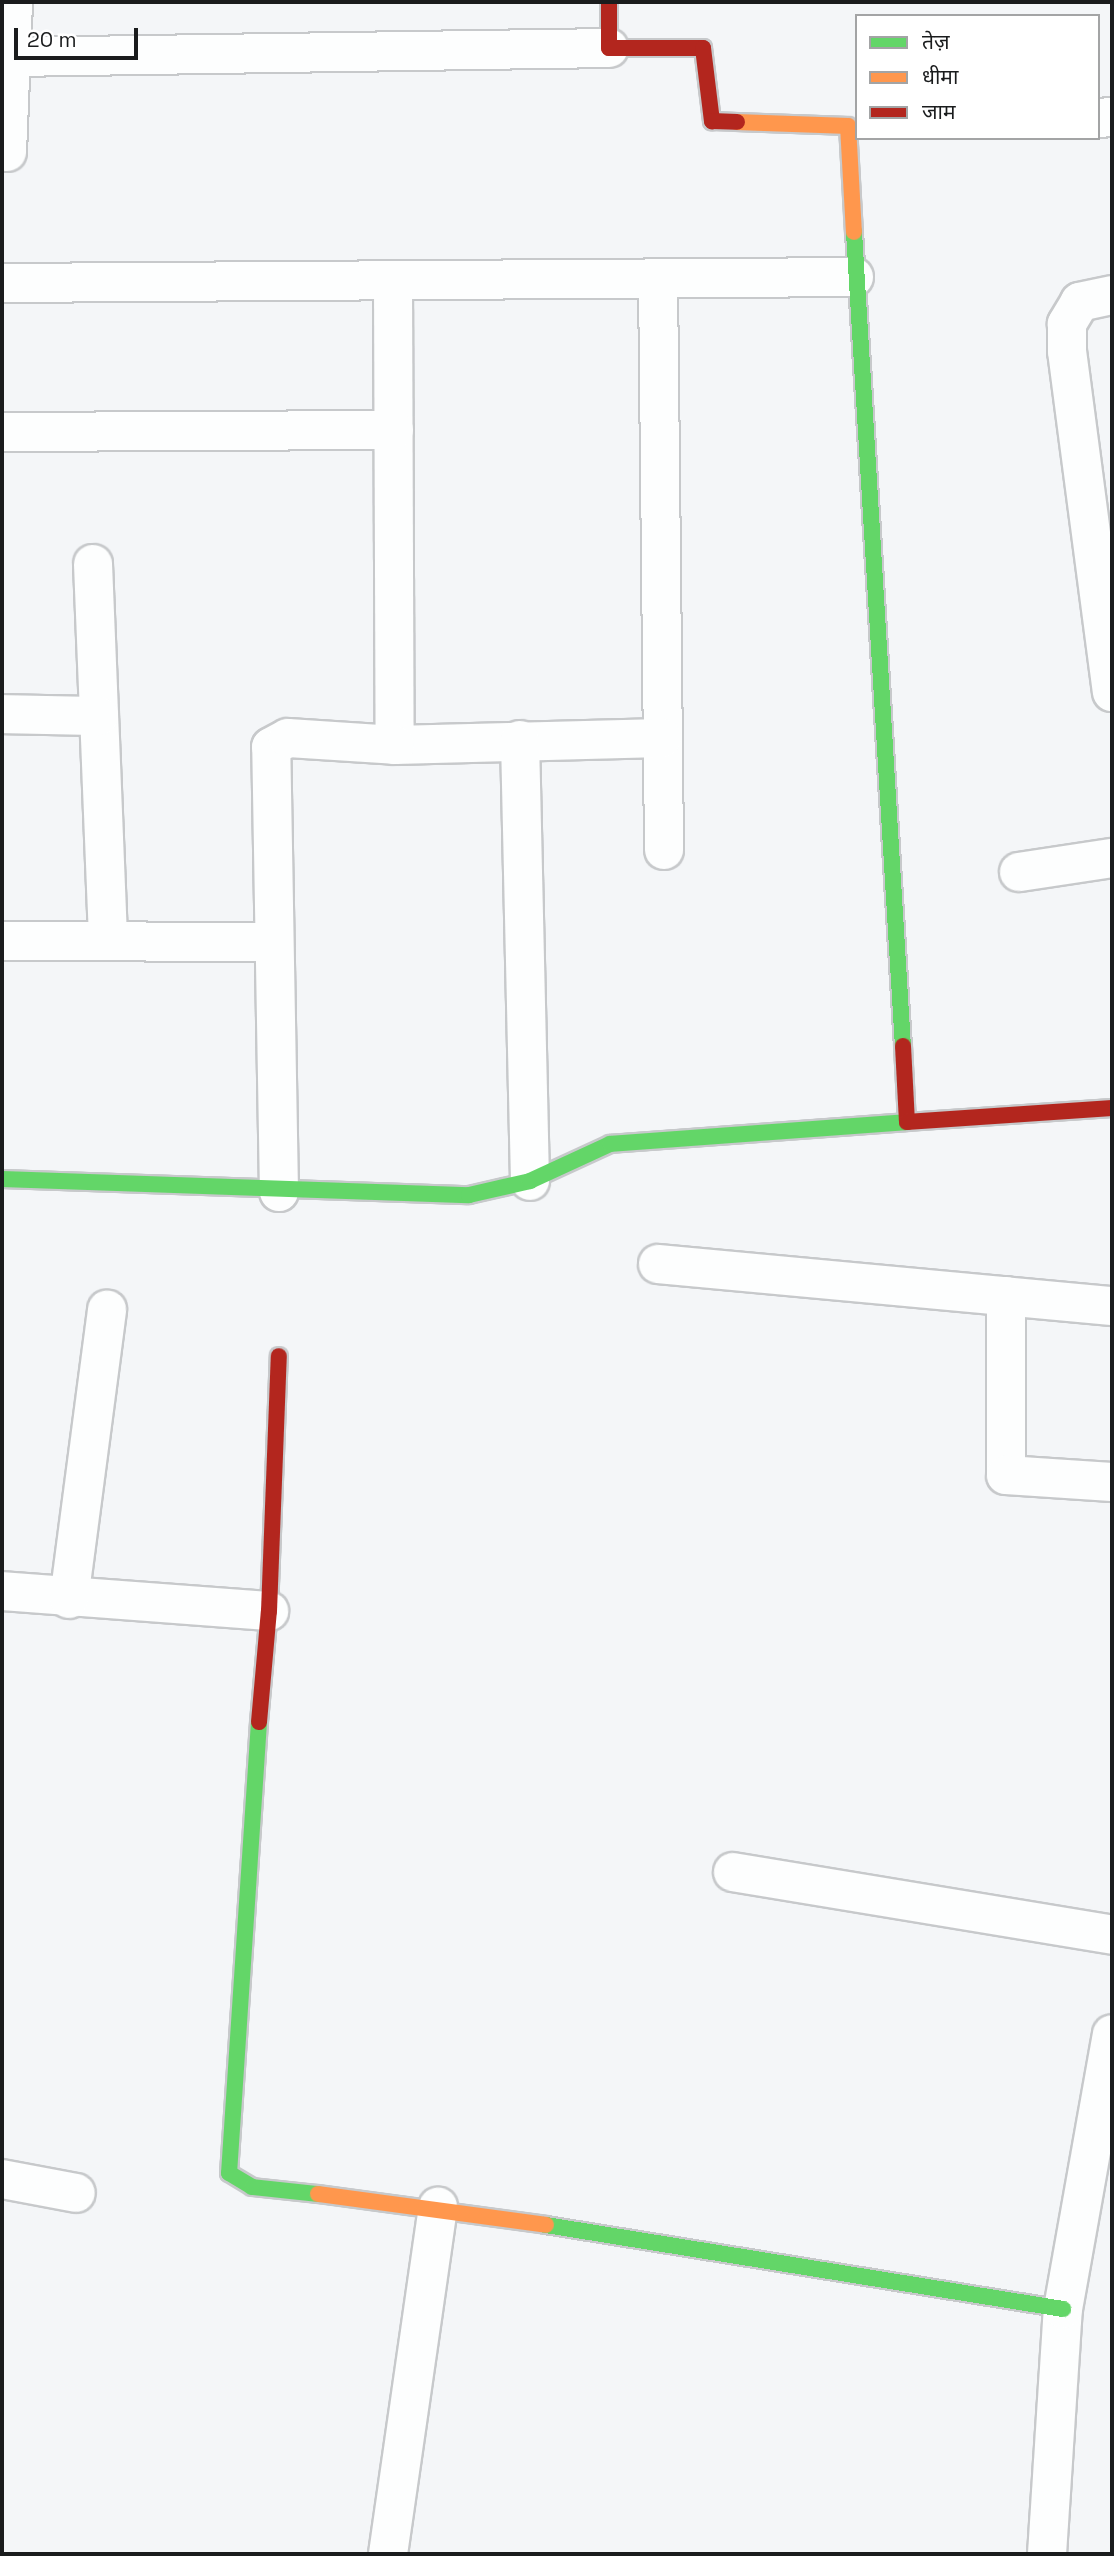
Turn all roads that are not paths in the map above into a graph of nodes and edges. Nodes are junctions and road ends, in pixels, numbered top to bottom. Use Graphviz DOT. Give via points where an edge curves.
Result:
graph roads {
  1 [pos="13,2"];
  2 [pos="609,2"];
  3 [pos="609,48"];
  4 [pos="11,57"];
  5 [pos="852,126"];
  6 [pos="8,152"];
  7 [pos="854,277"];
  8 [pos="657,278"];
  9 [pos="393,281"];
  10 [pos="2,283"];
  11 [pos="1112,295"];
  12 [pos="394,430"];
  13 [pos="2,432"];
  14 [pos="93,564"];
  15 [pos="1104,575"];
  16 [pos="1112,692"];
  17 [pos="2,714"];
  18 [pos="99,716"];
  19 [pos="662,737"];
  20 [pos="520,740"];
  21 [pos="396,745"];
  22 [pos="664,850"];
  23 [pos="1112,858"];
  24 [pos="1020,872"];
  25 [pos="2,941"];
  26 [pos="108,941"];
  27 [pos="271,942"];
  28 [pos="1112,1108"];
  29 [pos="907,1122"];
  30 [pos="2,1179"];
  31 [pos="530,1181"];
  32 [pos="278,1192"];
  33 [pos="658,1264"];
  34 [pos="1006,1296"];
  35 [pos="1112,1306"];
  36 [pos="107,1309"];
  37 [pos="279,1356"];
  38 [pos="1112,1482"];
  39 [pos="2,1591"];
  40 [pos="69,1599"];
  41 [pos="269,1611"];
  42 [pos="733,1872"];
  43 [pos="1112,1935"];
  44 [pos="1112,2034"];
  45 [pos="2,2179"];
  46 [pos="76,2193"];
  47 [pos="438,2207"];
  48 [pos="1063,2309"];
  49 [pos="388,2554"];
  50 [pos="1047,2554"];
  1 -- 4 [label="street"];
  2 -- 3 [label="street"];
  3 -- 4 [label="street"];
  3 -- 5 [label="street" via="703,48 709,113 719,124"];
  4 -- 6 [label="street"];
  5 -- 7 [label="street"];
  7 -- 8 [label="street"];
  7 -- 29 [label="street"];
  8 -- 9 [label="street"];
  8 -- 19 [label="street"];
  9 -- 10 [label="street"];
  9 -- 12 [label="street"];
  11 -- 15 [label="street" via="1080,302 1067,324"];
  12 -- 13 [label="street"];
  12 -- 21 [label="street"];
  14 -- 18 [label="street"];
  15 -- 16 [label="street"];
  17 -- 18 [label="street"];
  18 -- 26 [label="street"];
  19 -- 20 [label="street"];
  19 -- 22 [label="street"];
  20 -- 21 [label="street"];
  20 -- 31 [label="street"];
  21 -- 27 [label="street" via="288,738 271,747"];
  23 -- 24 [label="street"];
  25 -- 26 [label="street"];
  26 -- 27 [label="street"];
  27 -- 32 [label="street"];
  28 -- 29 [label="street"];
  29 -- 31 [label="street" via="610,1144"];
  30 -- 32 [label="street"];
  31 -- 32 [label="street" via="469,1195"];
  33 -- 34 [label="street"];
  34 -- 35 [label="street"];
  34 -- 38 [label="street" via="1006,1475"];
  36 -- 40 [label="street"];
  37 -- 41 [label="street"];
  39 -- 40 [label="street"];
  40 -- 41 [label="street"];
  41 -- 47 [label="street" via="248,1835 229,2173 252,2187"];
  42 -- 43 [label="street"];
  44 -- 48 [label="street"];
  45 -- 46 [label="street"];
  47 -- 48 [label="street"];
  47 -- 49 [label="street"];
  48 -- 50 [label="street"];
}
